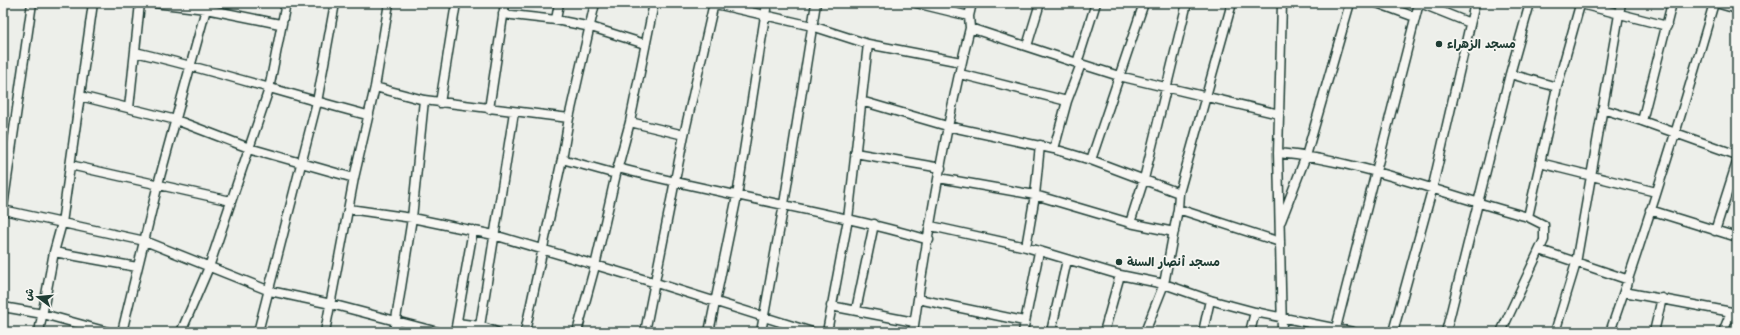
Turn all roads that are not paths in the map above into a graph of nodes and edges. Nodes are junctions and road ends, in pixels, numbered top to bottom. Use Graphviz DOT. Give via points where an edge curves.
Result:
graph roads {
  1 [pos="32,3"];
  2 [pos="93,3"];
  3 [pos="140,3"];
  4 [pos="154,3"];
  5 [pos="286,3"];
  6 [pos="336,3"];
  7 [pos="389,3"];
  8 [pos="456,3"];
  9 [pos="505,3"];
  10 [pos="559,3"];
  11 [pos="595,3"];
  12 [pos="654,3"];
  13 [pos="713,3"];
  14 [pos="767,3"];
  15 [pos="816,3"];
  16 [pos="916,3"];
  17 [pos="972,3"];
  18 [pos="1040,3"];
  19 [pos="1096,3"];
  20 [pos="1144,3"];
  21 [pos="1187,3"];
  22 [pos="1232,3"];
  23 [pos="1282,3"];
  24 [pos="1350,3"];
  25 [pos="1377,3"];
  26 [pos="1419,3"];
  27 [pos="1475,3"];
  28 [pos="1530,3"];
  29 [pos="1621,3"];
  30 [pos="1672,3"];
  31 [pos="1715,3"];
  32 [pos="1579,4"];
  33 [pos="206,9"];
  34 [pos="1737,9"];
  35 [pos="1620,13"];
  36 [pos="503,14"];
  37 [pos="766,16"];
  38 [pos="969,16"];
  39 [pos="1415,17"];
  40 [pos="556,20"];
  41 [pos="1470,23"];
  42 [pos="280,24"];
  43 [pos="812,26"];
  44 [pos="1667,26"];
  45 [pos="590,27"];
  46 [pos="970,28"];
  47 [pos="645,44"];
  48 [pos="868,44"];
  49 [pos="1026,46"];
  50 [pos="135,52"];
  51 [pos="961,62"];
  52 [pos="1079,63"];
  53 [pos="192,65"];
  54 [pos="960,74"];
  55 [pos="1510,74"];
  56 [pos="1119,76"];
  57 [pos="1166,86"];
  58 [pos="375,87"];
  59 [pos="1557,87"];
  60 [pos="268,89"];
  61 [pos="80,96"];
  62 [pos="1206,96"];
  63 [pos="424,100"];
  64 [pos="861,101"];
  65 [pos="1067,101"];
  66 [pos="317,102"];
  67 [pos="440,103"];
  68 [pos="129,108"];
  69 [pos="489,109"];
  70 [pos="1602,109"];
  71 [pos="514,112"];
  72 [pos="1279,114"];
  73 [pos="367,115"];
  74 [pos="569,118"];
  75 [pos="176,120"];
  76 [pos="1642,121"];
  77 [pos="630,122"];
  78 [pos="947,126"];
  79 [pos="1676,133"];
  80 [pos="684,135"];
  81 [pos="1040,145"];
  82 [pos="250,148"];
  83 [pos="1054,149"];
  84 [pos="855,153"];
  85 [pos="1278,153"];
  86 [pos="1737,155"];
  87 [pos="1306,156"];
  88 [pos="562,159"];
  89 [pos="1091,160"];
  90 [pos="1737,162"];
  91 [pos="1540,163"];
  92 [pos="302,164"];
  93 [pos="70,165"];
  94 [pos="941,168"];
  95 [pos="617,171"];
  96 [pos="1376,173"];
  97 [pos="1590,175"];
  98 [pos="354,178"];
  99 [pos="939,178"];
  100 [pos="1144,179"];
  101 [pos="675,183"];
  102 [pos="158,184"];
  103 [pos="1734,185"];
  104 [pos="1432,190"];
  105 [pos="1656,192"];
  106 [pos="1179,193"];
  107 [pos="1035,195"];
  108 [pos="737,196"];
  109 [pos="231,201"];
  110 [pos="784,204"];
  111 [pos="1478,204"];
  112 [pos="3,209"];
  113 [pos="349,209"];
  114 [pos="1178,209"];
  115 [pos="1650,210"];
  116 [pos="1528,217"];
  117 [pos="412,218"];
  118 [pos="848,219"];
  119 [pos="62,223"];
  120 [pos="1130,223"];
  121 [pos="874,224"];
  122 [pos="1279,225"];
  123 [pos="931,226"];
  124 [pos="473,230"];
  125 [pos="1715,231"];
  126 [pos="1174,232"];
  127 [pos="494,235"];
  128 [pos="1737,237"];
  129 [pos="929,240"];
  130 [pos="145,241"];
  131 [pos="1280,242"];
  132 [pos="1026,247"];
  133 [pos="543,249"];
  134 [pos="1540,250"];
  135 [pos="54,252"];
  136 [pos="1039,252"];
  137 [pos="1067,260"];
  138 [pos="1576,263"];
  139 [pos="595,266"];
  140 [pos="137,267"];
  141 [pos="209,267"];
  142 [pos="1120,275"];
  143 [pos="1629,280"];
  144 [pos="656,283"];
  145 [pos="1164,284"];
  146 [pos="270,291"];
  147 [pos="1624,292"];
  148 [pos="1662,298"];
  149 [pos="918,299"];
  150 [pos="1210,300"];
  151 [pos="716,301"];
  152 [pos="331,304"];
  153 [pos="831,306"];
  154 [pos="3,307"];
  155 [pos="856,310"];
  156 [pos="1255,312"];
  157 [pos="1734,312"];
  158 [pos="43,314"];
  159 [pos="1282,317"];
  160 [pos="763,318"];
  161 [pos="396,320"];
  162 [pos="1024,321"];
  163 [pos="914,322"];
  164 [pos="456,323"];
  165 [pos="480,326"];
  166 [pos="85,329"];
  167 [pos="1335,330"];
  168 [pos="39,332"];
  169 [pos="108,332"];
  170 [pos="122,332"];
  171 [pos="181,332"];
  172 [pos="258,332"];
  173 [pos="325,332"];
  174 [pos="394,332"];
  175 [pos="438,332"];
  176 [pos="455,332"];
  177 [pos="496,332"];
  178 [pos="525,332"];
  179 [pos="577,332"];
  180 [pos="645,332"];
  181 [pos="710,332"];
  182 [pos="761,332"];
  183 [pos="812,332"];
  184 [pos="827,332"];
  185 [pos="913,332"];
  186 [pos="1023,332"];
  187 [pos="1051,332"];
  188 [pos="1104,332"];
  189 [pos="1145,332"];
  190 [pos="1203,332"];
  191 [pos="1250,332"];
  192 [pos="1282,332"];
  193 [pos="1354,332"];
  194 [pos="1393,332"];
  195 [pos="1446,332"];
  196 [pos="1502,332"];
  197 [pos="1555,332"];
  198 [pos="1610,332"];
  199 [pos="1654,332"];
  200 [pos="1723,332"];
  1 -- 112 [label="street"];
  2 -- 61 [label="street"];
  3 -- 50 [label="street"];
  4 -- 33 [label="street"];
  5 -- 42 [label="street"];
  6 -- 66 [label="street"];
  7 -- 58 [label="street"];
  8 -- 67 [label="street"];
  9 -- 36 [label="street"];
  10 -- 40 [label="street"];
  11 -- 45 [label="street"];
  12 -- 47 [label="street"];
  13 -- 37 [label="street"];
  13 -- 80 [label="street"];
  14 -- 37 [label="street"];
  15 -- 43 [label="street"];
  16 -- 38 [label="street"];
  17 -- 38 [label="street"];
  18 -- 49 [label="street"];
  19 -- 52 [label="street"];
  20 -- 56 [label="street"];
  21 -- 57 [label="street"];
  22 -- 62 [label="street"];
  23 -- 72 [label="street"];
  24 -- 87 [label="street"];
  25 -- 39 [label="street"];
  26 -- 39 [label="street"];
  26 -- 41 [label="street"];
  27 -- 41 [label="street"];
  28 -- 55 [label="street"];
  29 -- 35 [label="street"];
  30 -- 44 [label="street"];
  31 -- 34 [label="street"];
  31 -- 79 [label="street"];
  32 -- 35 [label="street"];
  32 -- 59 [label="street"];
  33 -- 42 [label="street"];
  33 -- 53 [label="street"];
  35 -- 44 [label="street"];
  35 -- 70 [label="street"];
  36 -- 40 [label="street"];
  36 -- 69 [label="street"];
  37 -- 43 [label="street"];
  37 -- 108 [label="street"];
  38 -- 46 [label="street"];
  39 -- 96 [label="street"];
  40 -- 45 [label="street"];
  41 -- 104 [label="street"];
  42 -- 60 [label="street"];
  43 -- 48 [label="street"];
  43 -- 110 [label="street"];
  44 -- 76 [label="street"];
  45 -- 47 [label="street"];
  45 -- 74 [label="street"];
  46 -- 49 [label="street"];
  46 -- 51 [label="street"];
  47 -- 77 [label="street"];
  48 -- 51 [label="street"];
  48 -- 64 [label="street"];
  49 -- 52 [label="street"];
  50 -- 53 [label="street"];
  50 -- 68 [label="street"];
  51 -- 54 [label="street"];
  52 -- 56 [label="street"];
  52 -- 65 [label="street"];
  53 -- 60 [label="street"];
  53 -- 75 [label="street"];
  54 -- 65 [label="street"];
  54 -- 78 [label="street"];
  55 -- 59 [label="street"];
  55 -- 111 [label="street"];
  56 -- 57 [label="street"];
  56 -- 89 [label="street"];
  57 -- 62 [label="street"];
  57 -- 100 [label="street"];
  58 -- 63 [label="street"];
  58 -- 73 [label="street"];
  59 -- 91 [label="street"];
  60 -- 66 [label="street"];
  60 -- 82 [label="street"];
  61 -- 68 [label="street"];
  61 -- 93 [label="street"];
  62 -- 72 [label="street"];
  62 -- 106 [label="street"];
  63 -- 67 [label="street"];
  63 -- 117 [label="street"];
  64 -- 78 [label="street"];
  64 -- 84 [label="street"];
  65 -- 83 [label="street"];
  66 -- 73 [label="street"];
  66 -- 92 [label="street"];
  67 -- 69 [label="street"];
  68 -- 75 [label="street"];
  69 -- 71 [label="street"];
  70 -- 76 [label="street"];
  70 -- 97 [label="street"];
  71 -- 74 [label="street"];
  71 -- 127 [label="street"];
  72 -- 85 [label="street"];
  73 -- 98 [label="street"];
  74 -- 88 [label="street"];
  75 -- 82 [label="street"];
  75 -- 102 [label="street"];
  76 -- 79 [label="street"];
  77 -- 80 [label="street"];
  77 -- 95 [label="street"];
  78 -- 81 [label="street"];
  78 -- 94 [label="street"];
  79 -- 86 [label="street"];
  79 -- 105 [label="street"];
  80 -- 101 [label="street"];
  81 -- 83 [label="street"];
  81 -- 107 [label="street"];
  82 -- 92 [label="street"];
  82 -- 109 [label="street"];
  83 -- 89 [label="street"];
  84 -- 94 [label="street"];
  84 -- 118 [label="street"];
  85 -- 87 [label="street"];
  85 -- 122 [label="street"];
  87 -- 96 [label="street"];
  87 -- 122 [label="street"];
  88 -- 95 [label="street"];
  88 -- 133 [label="street"];
  89 -- 100 [label="street"];
  90 -- 103 [label="street"];
  91 -- 97 [label="street"];
  91 -- 116 [label="street"];
  92 -- 98 [label="street"];
  92 -- 146 [label="street"];
  93 -- 102 [label="street"];
  93 -- 119 [label="street"];
  94 -- 99 [label="street"];
  95 -- 101 [label="street"];
  95 -- 139 [label="street"];
  96 -- 104 [label="street"];
  96 -- 167 [label="street"];
  97 -- 105 [label="street"];
  97 -- 138 [label="street"];
  98 -- 113 [label="street"];
  99 -- 107 [label="street"];
  99 -- 123 [label="street"];
  100 -- 106 [label="street"];
  100 -- 120 [label="street"];
  101 -- 108 [label="street"];
  101 -- 144 [label="street"];
  102 -- 109 [label="street"];
  102 -- 130 [label="street"];
  103 -- 125 [label="street"];
  104 -- 111 [label="street"];
  104 -- 194 [label="street"];
  105 -- 115 [label="street"];
  106 -- 114 [label="street"];
  107 -- 120 [label="street"];
  107 -- 132 [label="street"];
  108 -- 110 [label="street"];
  108 -- 151 [label="street"];
  109 -- 141 [label="street"];
  110 -- 118 [label="street"];
  110 -- 160 [label="street"];
  111 -- 116 [label="street"];
  111 -- 195 [label="street"];
  112 -- 119 [label="street"];
  113 -- 117 [label="street"];
  113 -- 152 [label="street"];
  114 -- 126 [label="street"];
  114 -- 131 [label="street"];
  115 -- 125 [label="street"];
  115 -- 143 [label="street"];
  116 -- 134 [label="street" via="1544,225 1544,240"];
  117 -- 124 [label="street"];
  117 -- 161 [label="street"];
  118 -- 121 [label="street"];
  118 -- 153 [label="street"];
  119 -- 130 [label="street"];
  119 -- 135 [label="street"];
  120 -- 126 [label="street"];
  121 -- 129 [label="street"];
  121 -- 155 [label="street"];
  122 -- 131 [label="street"];
  123 -- 129 [label="street"];
  123 -- 132 [label="street"];
  124 -- 127 [label="street"];
  124 -- 164 [label="street"];
  125 -- 128 [label="street"];
  126 -- 145 [label="street"];
  127 -- 133 [label="street"];
  127 -- 165 [label="street"];
  129 -- 149 [label="street"];
  130 -- 140 [label="street"];
  130 -- 141 [label="street"];
  131 -- 159 [label="street"];
  132 -- 136 [label="street"];
  133 -- 139 [label="street"];
  133 -- 178 [label="street"];
  134 -- 138 [label="street"];
  134 -- 196 [label="street"];
  135 -- 140 [label="street"];
  135 -- 158 [label="street"];
  136 -- 137 [label="street"];
  136 -- 162 [label="street"];
  137 -- 142 [label="street"];
  137 -- 187 [label="street"];
  138 -- 143 [label="street"];
  138 -- 197 [label="street"];
  139 -- 144 [label="street"];
  139 -- 179 [label="street"];
  140 -- 170 [label="street"];
  141 -- 146 [label="street"];
  141 -- 171 [label="street"];
  142 -- 145 [label="street"];
  142 -- 188 [label="street"];
  143 -- 147 [label="street"];
  144 -- 151 [label="street"];
  144 -- 180 [label="street"];
  145 -- 150 [label="street"];
  145 -- 189 [label="street"];
  146 -- 152 [label="street"];
  146 -- 172 [label="street"];
  147 -- 148 [label="street"];
  147 -- 198 [label="street"];
  148 -- 157 [label="street"];
  148 -- 199 [label="street"];
  149 -- 162 [label="street"];
  149 -- 163 [label="street"];
  150 -- 156 [label="street"];
  150 -- 190 [label="street"];
  151 -- 160 [label="street"];
  151 -- 181 [label="street"];
  152 -- 161 [label="street"];
  152 -- 173 [label="street"];
  153 -- 155 [label="street"];
  153 -- 184 [label="street"];
  154 -- 158 [label="street"];
  155 -- 163 [label="street"];
  156 -- 159 [label="street"];
  156 -- 191 [label="street"];
  157 -- 200 [label="street"];
  158 -- 166 [label="street"];
  158 -- 168 [label="street"];
  159 -- 167 [label="street"];
  159 -- 192 [label="street"];
  160 -- 182 [label="street"];
  160 -- 183 [label="street"];
  161 -- 174 [label="street"];
  161 -- 175 [label="street"];
  162 -- 186 [label="street"];
  163 -- 185 [label="street"];
  164 -- 165 [label="street"];
  164 -- 176 [label="street"];
  165 -- 177 [label="street"];
  166 -- 169 [label="street"];
  167 -- 193 [label="street"];
}
